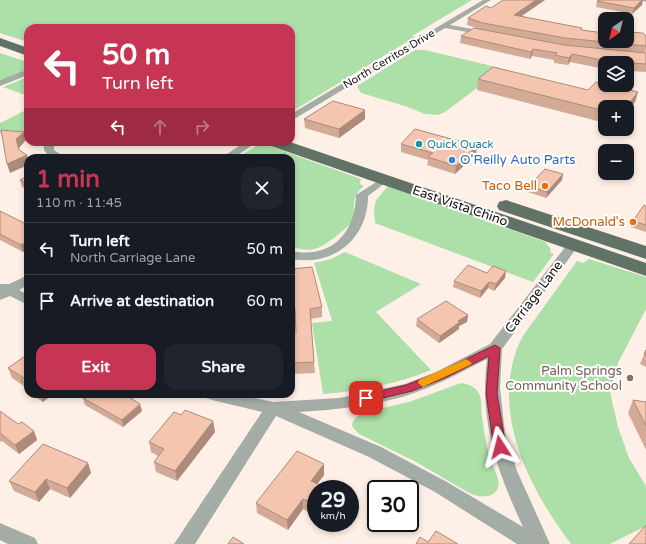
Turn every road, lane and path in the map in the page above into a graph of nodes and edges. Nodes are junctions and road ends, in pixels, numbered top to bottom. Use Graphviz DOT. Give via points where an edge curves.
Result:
graph roads {
  1 [pos="488,0"];
  2 [pos="445,26"];
  3 [pos="495,35"];
  4 [pos="0,42"];
  5 [pos="24,51"];
  6 [pos="24,74"];
  7 [pos="0,83"];
  8 [pos="295,116"];
  9 [pos="295,136"];
  10 [pos="246,146"];
  11 [pos="286,146"];
  12 [pos="232,154"];
  13 [pos="384,180"];
  14 [pos="573,245"];
  15 [pos="646,253"];
  16 [pos="295,254"];
  17 [pos="646,270"];
  18 [pos="24,280"];
  19 [pos="3,290"];
  20 [pos="24,299"];
  21 [pos="495,348"];
  22 [pos="229,398"];
  23 [pos="273,408"];
  24 [pos="0,531"];
  25 [pos="28,544"];
  26 [pos="184,544"];
  27 [pos="534,544"];
  28 [pos="540,544"];
  1 -- 2 [label="street, North Cerritos Drive"];
  2 -- 3 [label="street"];
  2 -- 8 [label="street, North Cerritos Drive"];
  4 -- 5 [label="main road"];
  6 -- 7 [label="street"];
  9 -- 15 [label="main road, East Vista Chino"];
  10 -- 12 [label="street"];
  11 -- 13 [label="main road, East Vista Chino"];
  13 -- 14 [label="main road, East Vista Chino"];
  13 -- 16 [label="street" via="362,195 362,213 354,232 332,250 314,256"];
  14 -- 17 [label="main road, East Vista Chino"];
  14 -- 21 [label="street, Carriage Lane"];
  18 -- 19 [label="street"];
  19 -- 20 [label="street"];
  21 -- 23 [label="street" via="441,376 408,389 339,404"];
  21 -- 28 [label="street" via="492,394 500,447 520,501"];
  22 -- 23 [label="street"];
  23 -- 26 [label="street"];
  23 -- 27 [label="street" via="375,452 440,487"];
  24 -- 25 [label="street"];
}
